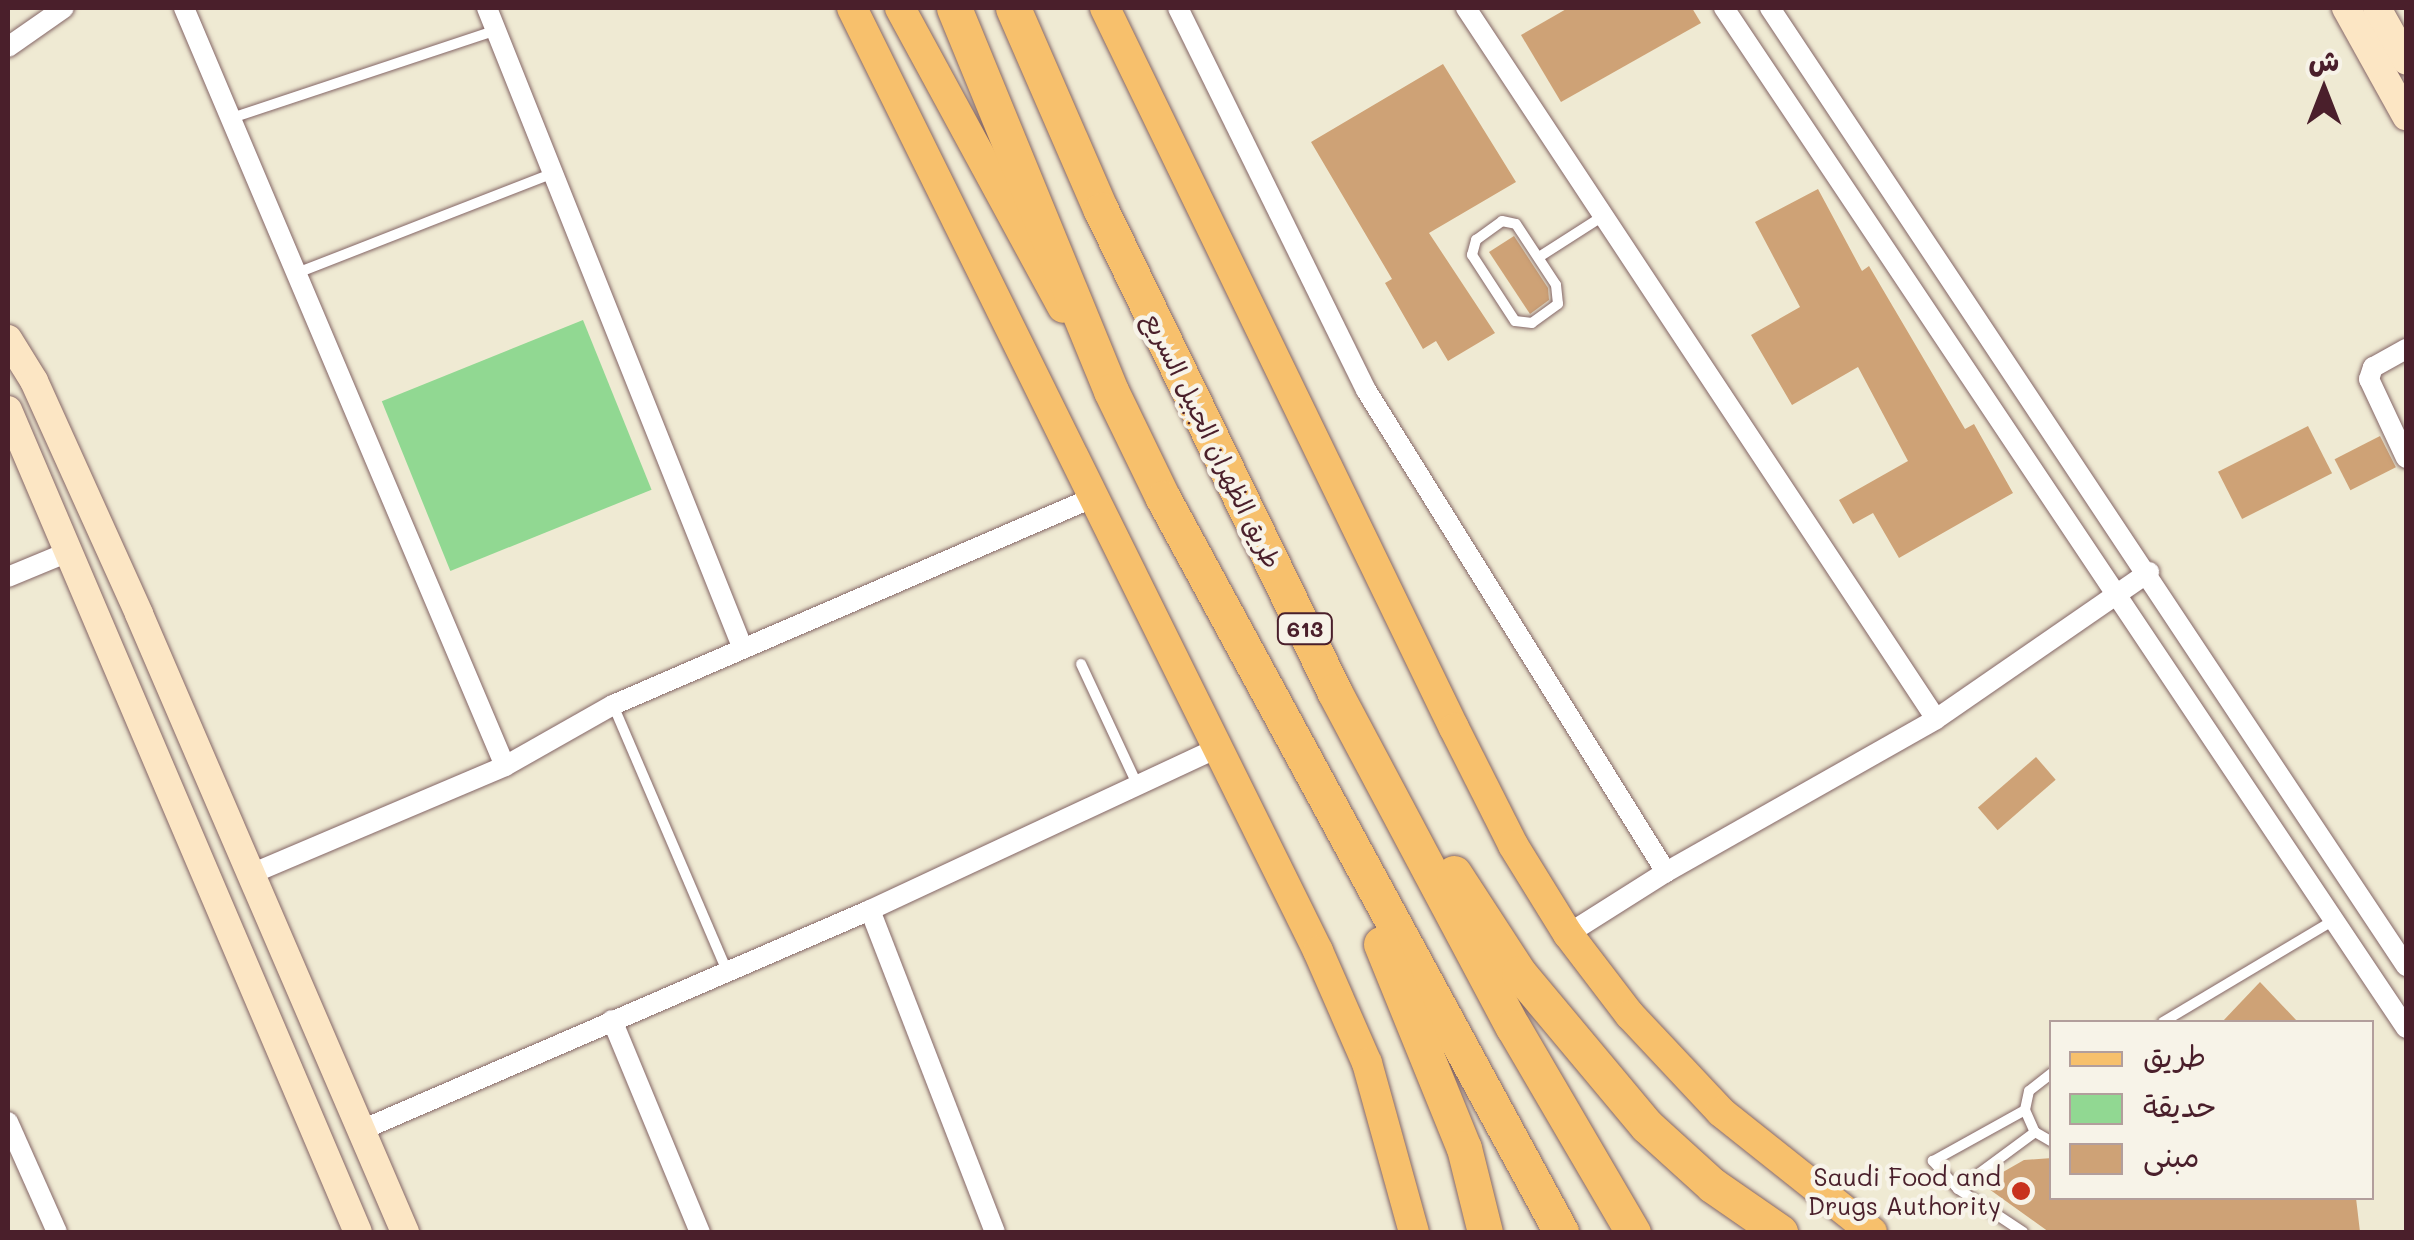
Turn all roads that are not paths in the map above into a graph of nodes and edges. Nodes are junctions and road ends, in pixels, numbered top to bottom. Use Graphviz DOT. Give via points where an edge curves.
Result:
graph roads {
  1 [pos="64,8"];
  2 [pos="184,8"];
  3 [pos="486,8"];
  4 [pos="852,8"];
  5 [pos="900,8"];
  6 [pos="954,8"];
  7 [pos="1013,8"];
  8 [pos="1105,8"];
  9 [pos="1178,8"];
  10 [pos="1466,8"];
  11 [pos="1724,8"];
  12 [pos="1770,8"];
  13 [pos="2346,8"];
  14 [pos="2377,8"];
  15 [pos="496,30"];
  16 [pos="8,47"];
  17 [pos="2406,60"];
  18 [pos="2406,116"];
  19 [pos="232,118"];
  20 [pos="558,172"];
  21 [pos="1604,216"];
  22 [pos="1539,258"];
  23 [pos="298,273"];
  24 [pos="8,339"];
  25 [pos="2406,349"];
  26 [pos="1111,392"];
  27 [pos="8,410"];
  28 [pos="2406,458"];
  29 [pos="1092,498"];
  30 [pos="68,552"];
  31 [pos="2148,572"];
  32 [pos="8,577"];
  33 [pos="2116,593"];
  34 [pos="138,614"];
  35 [pos="743,649"];
  36 [pos="1081,664"];
  37 [pos="1334,691"];
  38 [pos="613,705"];
  39 [pos="1936,719"];
  40 [pos="144,731"];
  41 [pos="1215,749"];
  42 [pos="1297,750"];
  43 [pos="505,766"];
  44 [pos="1137,784"];
  45 [pos="1666,872"];
  46 [pos="251,874"];
  47 [pos="870,910"];
  48 [pos="2334,920"];
  49 [pos="1568,934"];
  50 [pos="2406,966"];
  51 [pos="727,970"];
  52 [pos="2202,1001"];
  53 [pos="612,1020"];
  54 [pos="2167,1020"];
  55 [pos="2182,1020"];
  56 [pos="2406,1028"];
  57 [pos="2049,1075"];
  58 [pos="2026,1110"];
  59 [pos="8,1122"];
  60 [pos="364,1129"];
  61 [pos="2035,1132"];
  62 [pos="2049,1140"];
  63 [pos="1958,1189"];
  64 [pos="57,1232"];
  65 [pos="358,1232"];
  66 [pos="405,1232"];
  67 [pos="700,1232"];
  68 [pos="996,1232"];
  69 [pos="1414,1232"];
  70 [pos="1485,1232"];
  71 [pos="1562,1232"];
  72 [pos="1633,1232"];
  73 [pos="1780,1232"];
  74 [pos="1872,1232"];
  75 [pos="2022,1232"];
  1 -- 16 [label="street"];
  2 -- 19 [label="street"];
  3 -- 15 [label="street"];
  4 -- 29 [label="main road"];
  5 -- 26 [label="main road"];
  6 -- 26 [label="highway, 613"];
  7 -- 37 [label="highway, طريق الظهران الجبيل السريع / 613" via="1101,210"];
  8 -- 49 [label="main road" via="1488,795"];
  9 -- 45 [label="street" via="1366,390"];
  10 -- 21 [label="street"];
  11 -- 33 [label="street"];
  12 -- 31 [label="street"];
  13 -- 18 [label="street"];
  14 -- 17 [label="street"];
  15 -- 19 [label="lane"];
  15 -- 20 [label="street"];
  19 -- 23 [label="street"];
  20 -- 23 [label="lane"];
  20 -- 35 [label="street"];
  21 -- 22 [label="lane"];
  21 -- 39 [label="street"];
  22 -- 22 [label="lane" via="1510,222 1472,247 1514,321 1523,324 1558,304 1556,286"];
  23 -- 43 [label="street"];
  24 -- 34 [label="street" via="34,381"];
  25 -- 28 [label="street" via="2373,366 2369,379"];
  26 -- 42 [label="highway, 613"];
  27 -- 30 [label="street"];
  29 -- 35 [label="street"];
  29 -- 41 [label="main road"];
  30 -- 32 [label="street"];
  30 -- 34 [label="street" via="81,548 99,555 122,602"];
  30 -- 40 [label="street"];
  31 -- 33 [label="street"];
  31 -- 50 [label="street"];
  33 -- 39 [label="street"];
  33 -- 48 [label="street"];
  34 -- 46 [label="street"];
  35 -- 38 [label="street"];
  36 -- 44 [label="lane"];
  37 -- 72 [label="highway, طريق الظهران الجبيل السريع / 613" via="1513,1027"];
  37 -- 73 [label="highway" via="1519,972 1575,1044 1686,1162"];
  38 -- 43 [label="street"];
  38 -- 51 [label="lane"];
  39 -- 45 [label="street"];
  40 -- 46 [label="street" via="176,760 220,864 234,874"];
  40 -- 65 [label="street"];
  41 -- 44 [label="street"];
  41 -- 69 [label="main road" via="1367,1064"];
  42 -- 70 [label="highway" via="1464,1148"];
  42 -- 71 [label="highway, 613"];
  43 -- 46 [label="street"];
  44 -- 47 [label="street"];
  45 -- 49 [label="street"];
  46 -- 60 [label="street"];
  47 -- 51 [label="street"];
  47 -- 68 [label="street"];
  48 -- 52 [label="lane"];
  48 -- 56 [label="street"];
  49 -- 74 [label="main road" via="1630,1015 1721,1112"];
  51 -- 53 [label="street"];
  52 -- 54 [label="lane"];
  52 -- 55 [label="lane"];
  53 -- 60 [label="street"];
  53 -- 67 [label="street"];
  57 -- 58 [label="lane" via="2029,1092"];
  58 -- 61 [label="lane"];
  58 -- 63 [label="lane" via="1933,1161"];
  59 -- 64 [label="street"];
  60 -- 66 [label="street"];
  61 -- 62 [label="lane"];
  61 -- 63 [label="lane"];
  63 -- 75 [label="lane"];
}
